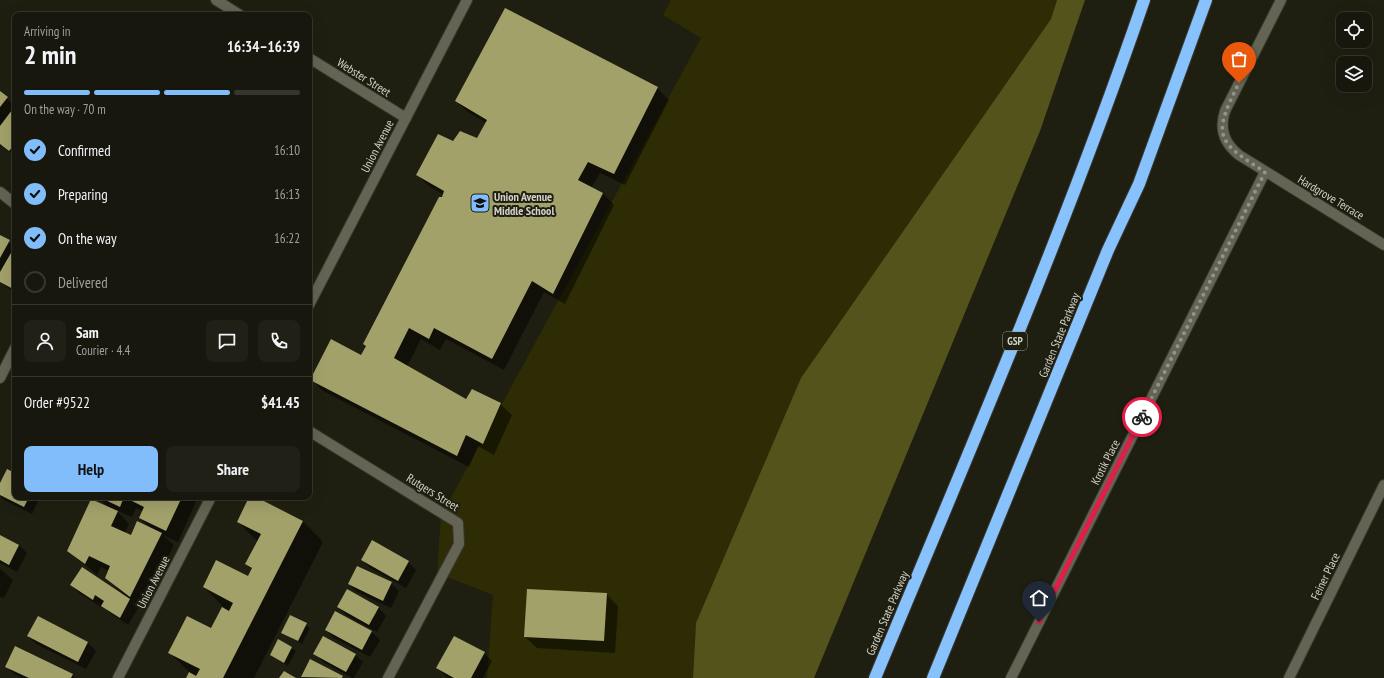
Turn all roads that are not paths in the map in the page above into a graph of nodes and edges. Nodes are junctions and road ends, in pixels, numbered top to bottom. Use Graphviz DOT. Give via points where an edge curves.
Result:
graph roads {
  1 [pos="216,0"];
  2 [pos="467,0"];
  3 [pos="1144,0"];
  4 [pos="1206,0"];
  5 [pos="1281,0"];
  6 [pos="235,12"];
  7 [pos="312,60"];
  8 [pos="406,118"];
  9 [pos="1265,172"];
  10 [pos="0,192"];
  11 [pos="12,202"];
  12 [pos="1384,245"];
  13 [pos="312,299"];
  14 [pos="12,354"];
  15 [pos="0,378"];
  16 [pos="312,433"];
  17 [pos="1384,485"];
  18 [pos="209,500"];
  19 [pos="118,678"];
  20 [pos="388,678"];
  21 [pos="875,678"];
  22 [pos="933,678"];
  23 [pos="1011,678"];
  24 [pos="1289,678"];
  1 -- 6 [label="street"];
  2 -- 8 [label="street, Union Avenue"];
  3 -- 21 [label="highway, Garden State Parkway / GSP" via="1099,126 1016,339"];
  4 -- 22 [label="highway, Garden State Parkway" via="1139,184 1108,250"];
  5 -- 9 [label="street, Hardgrove Terrace" via="1222,120 1222,130 1231,149"];
  7 -- 8 [label="street, Webster Street"];
  8 -- 13 [label="street, Union Avenue"];
  9 -- 12 [label="street, Hardgrove Terrace"];
  9 -- 23 [label="street, Krotik Place"];
  10 -- 11 [label="street"];
  14 -- 15 [label="street"];
  16 -- 20 [label="street, Rutgers Street" via="458,523 459,544"];
  17 -- 24 [label="street, Feiner Place"];
  18 -- 19 [label="street, Union Avenue"];
}
